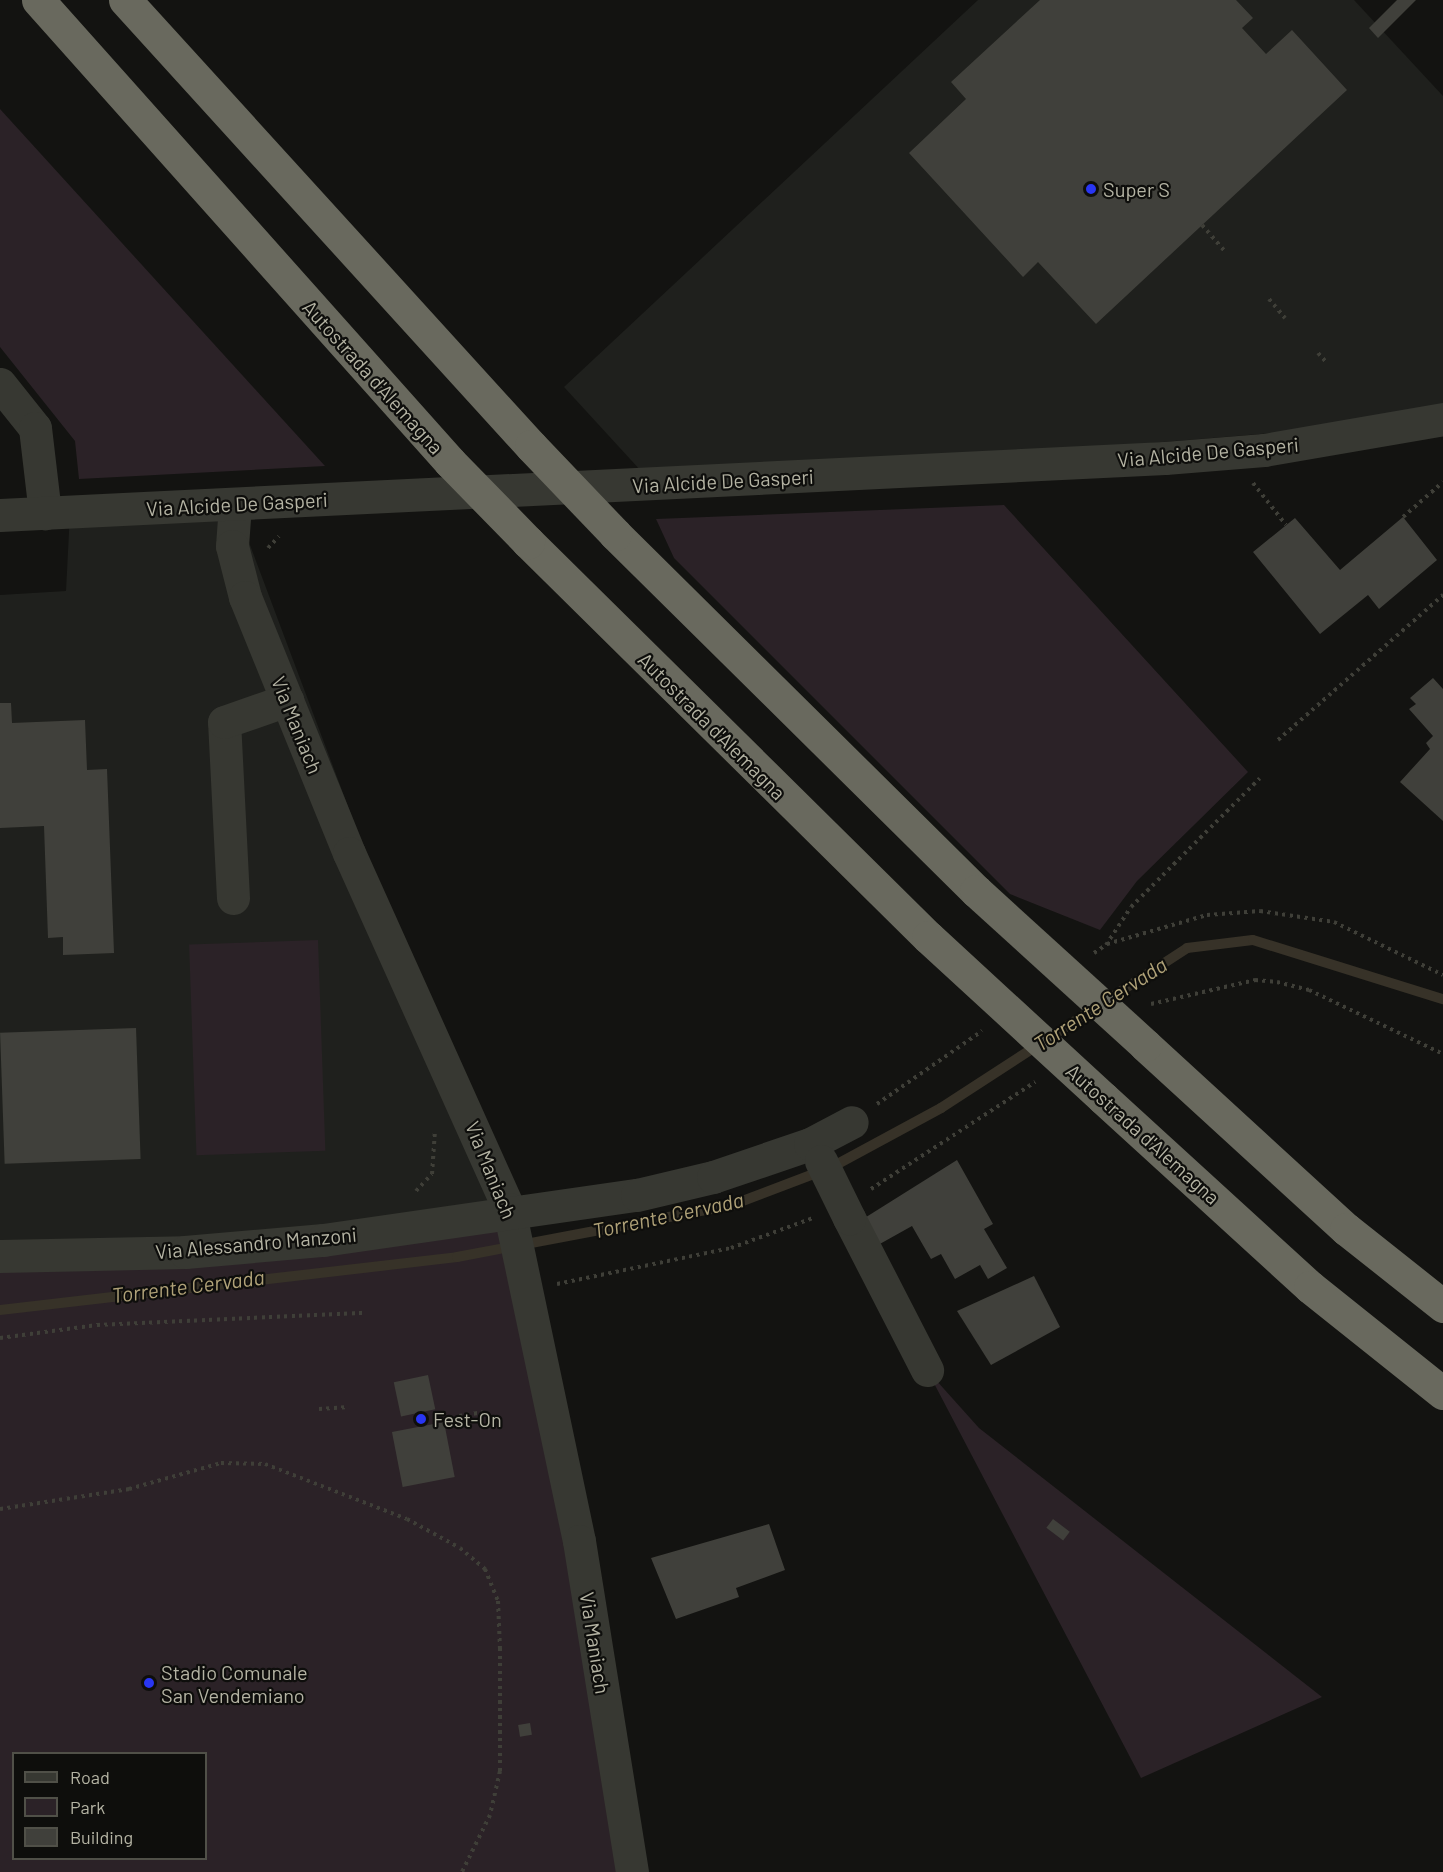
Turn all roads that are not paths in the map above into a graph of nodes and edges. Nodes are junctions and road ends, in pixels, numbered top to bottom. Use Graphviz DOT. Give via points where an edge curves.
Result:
graph roads {
  1 [pos="38,0"];
  2 [pos="124,0"];
  3 [pos="0,384"];
  4 [pos="1443,419"];
  5 [pos="234,505"];
  6 [pos="45,513"];
  7 [pos="0,515"];
  8 [pos="287,700"];
  9 [pos="233,897"];
  10 [pos="852,1122"];
  11 [pos="816,1152"];
  12 [pos="512,1219"];
  13 [pos="0,1256"];
  14 [pos="1443,1306"];
  15 [pos="927,1370"];
  16 [pos="1443,1393"];
  17 [pos="632,1872"];
  1 -- 16 [label="highway, Autostrada d'Alemagna, bridge" via="450,462 528,542 928,937 1310,1287"];
  2 -- 14 [label="highway, bridge" via="615,534 976,891 1347,1228"];
  3 -- 6 [label="street" via="35,428"];
  4 -- 5 [label="street, Via Alcide De Gasperi" via="1264,450 1165,458"];
  5 -- 6 [label="street, Via Alcide De Gasperi"];
  5 -- 8 [label="street, Via Maniach" via="236,565"];
  6 -- 7 [label="street, Via Alcide De Gasperi"];
  8 -- 9 [label="street" via="225,722"];
  8 -- 12 [label="street, Via Maniach" via="349,853"];
  10 -- 11 [label="street, Via Alessandro Manzoni"];
  11 -- 12 [label="street, Via Alessandro Manzoni" via="637,1195"];
  11 -- 15 [label="street, bridge"];
  12 -- 13 [label="street, Via Alessandro Manzoni" via="185,1252"];
  12 -- 17 [label="street, Via Maniach" via="579,1541"];
}
